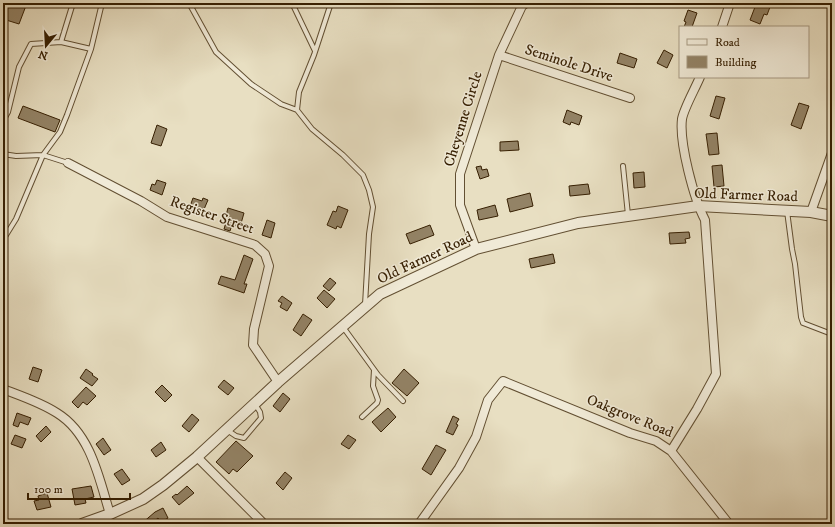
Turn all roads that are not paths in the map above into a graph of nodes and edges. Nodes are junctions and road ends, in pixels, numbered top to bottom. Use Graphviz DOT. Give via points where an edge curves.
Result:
graph roads {
  1 [pos="73,3"];
  2 [pos="102,3"];
  3 [pos="189,3"];
  4 [pos="292,3"];
  5 [pos="331,3"];
  6 [pos="526,3"];
  7 [pos="730,3"];
  8 [pos="722,26"];
  9 [pos="61,42"];
  10 [pos="90,49"];
  11 [pos="315,52"];
  12 [pos="499,55"];
  13 [pos="700,78"];
  14 [pos="630,98"];
  15 [pos="297,110"];
  16 [pos="3,120"];
  17 [pos="832,153"];
  18 [pos="3,154"];
  19 [pos="43,155"];
  20 [pos="68,163"];
  21 [pos="623,166"];
  22 [pos="698,206"];
  23 [pos="787,211"];
  24 [pos="811,212"];
  25 [pos="628,216"];
  26 [pos="832,216"];
  27 [pos="3,240"];
  28 [pos="476,249"];
  29 [pos="365,307"];
  30 [pos="343,326"];
  31 [pos="832,335"];
  32 [pos="374,370"];
  33 [pos="278,382"];
  34 [pos="3,389"];
  35 [pos="403,401"];
  36 [pos="254,404"];
  37 [pos="362,417"];
  38 [pos="227,430"];
  39 [pos="671,451"];
  40 [pos="197,457"];
  41 [pos="110,514"];
  42 [pos="832,520"];
  43 [pos="82,524"];
  44 [pos="264,524"];
  45 [pos="419,524"];
  46 [pos="729,524"];
  47 [pos="830,524"];
  1 -- 9 [label="lane"];
  2 -- 10 [label="lane"];
  3 -- 15 [label="lane" via="216,52 251,84 282,104"];
  4 -- 11 [label="lane"];
  5 -- 11 [label="lane"];
  6 -- 12 [label="street, Cheyenne Circle" via="522,6"];
  7 -- 8 [label="street"];
  9 -- 10 [label="lane"];
  9 -- 16 [label="lane" via="31,44 19,67 8,112"];
  10 -- 19 [label="lane" via="60,132"];
  11 -- 15 [label="lane" via="299,92"];
  12 -- 14 [label="street, Seminole Drive"];
  12 -- 28 [label="street, Cheyenne Circle" via="460,174 460,205"];
  13 -- 22 [label="street, Oakgrove Road" via="683,118 682,132 683,147"];
  15 -- 29 [label="lane" via="312,129 363,175 369,190 373,207"];
  17 -- 24 [label="street"];
  18 -- 19 [label="lane"];
  19 -- 20 [label="lane"];
  19 -- 27 [label="lane" via="16,219"];
  20 -- 33 [label="street, Register Street" via="167,217 255,245 265,254 269,266 254,329 253,345"];
  21 -- 25 [label="lane"];
  22 -- 23 [label="street, Old Farmer Road"];
  22 -- 25 [label="street, Old Farmer Road"];
  22 -- 39 [label="street, Oakgrove Road" via="704,220 716,374"];
  23 -- 24 [label="street, Old Farmer Road"];
  23 -- 31 [label="lane" via="803,323"];
  24 -- 26 [label="street, Old Farmer Road"];
  25 -- 28 [label="street, Old Farmer Road" via="578,223"];
  28 -- 29 [label="street, Old Farmer Road" via="380,294"];
  29 -- 30 [label="street, Old Farmer Road"];
  30 -- 32 [label="lane"];
  30 -- 33 [label="street, Old Farmer Road"];
  32 -- 35 [label="lane"];
  32 -- 37 [label="lane" via="373,386 378,400"];
  33 -- 36 [label="street, Old Farmer Road"];
  34 -- 41 [label="street" via="57,413 74,427 95,465"];
  36 -- 38 [label="street, Old Farmer Road"];
  36 -- 38 [label="lane" via="261,418 244,438"];
  38 -- 40 [label="street, Old Farmer Road"];
  39 -- 45 [label="street, Oakgrove Road" via="656,441 630,433 503,381 488,400 476,437 459,468"];
  39 -- 46 [label="street"];
  40 -- 41 [label="street, Old Farmer Road" via="143,499"];
  40 -- 44 [label="street"];
  41 -- 43 [label="street, Old Farmer Road"];
  42 -- 47 [label="lane"];
}
